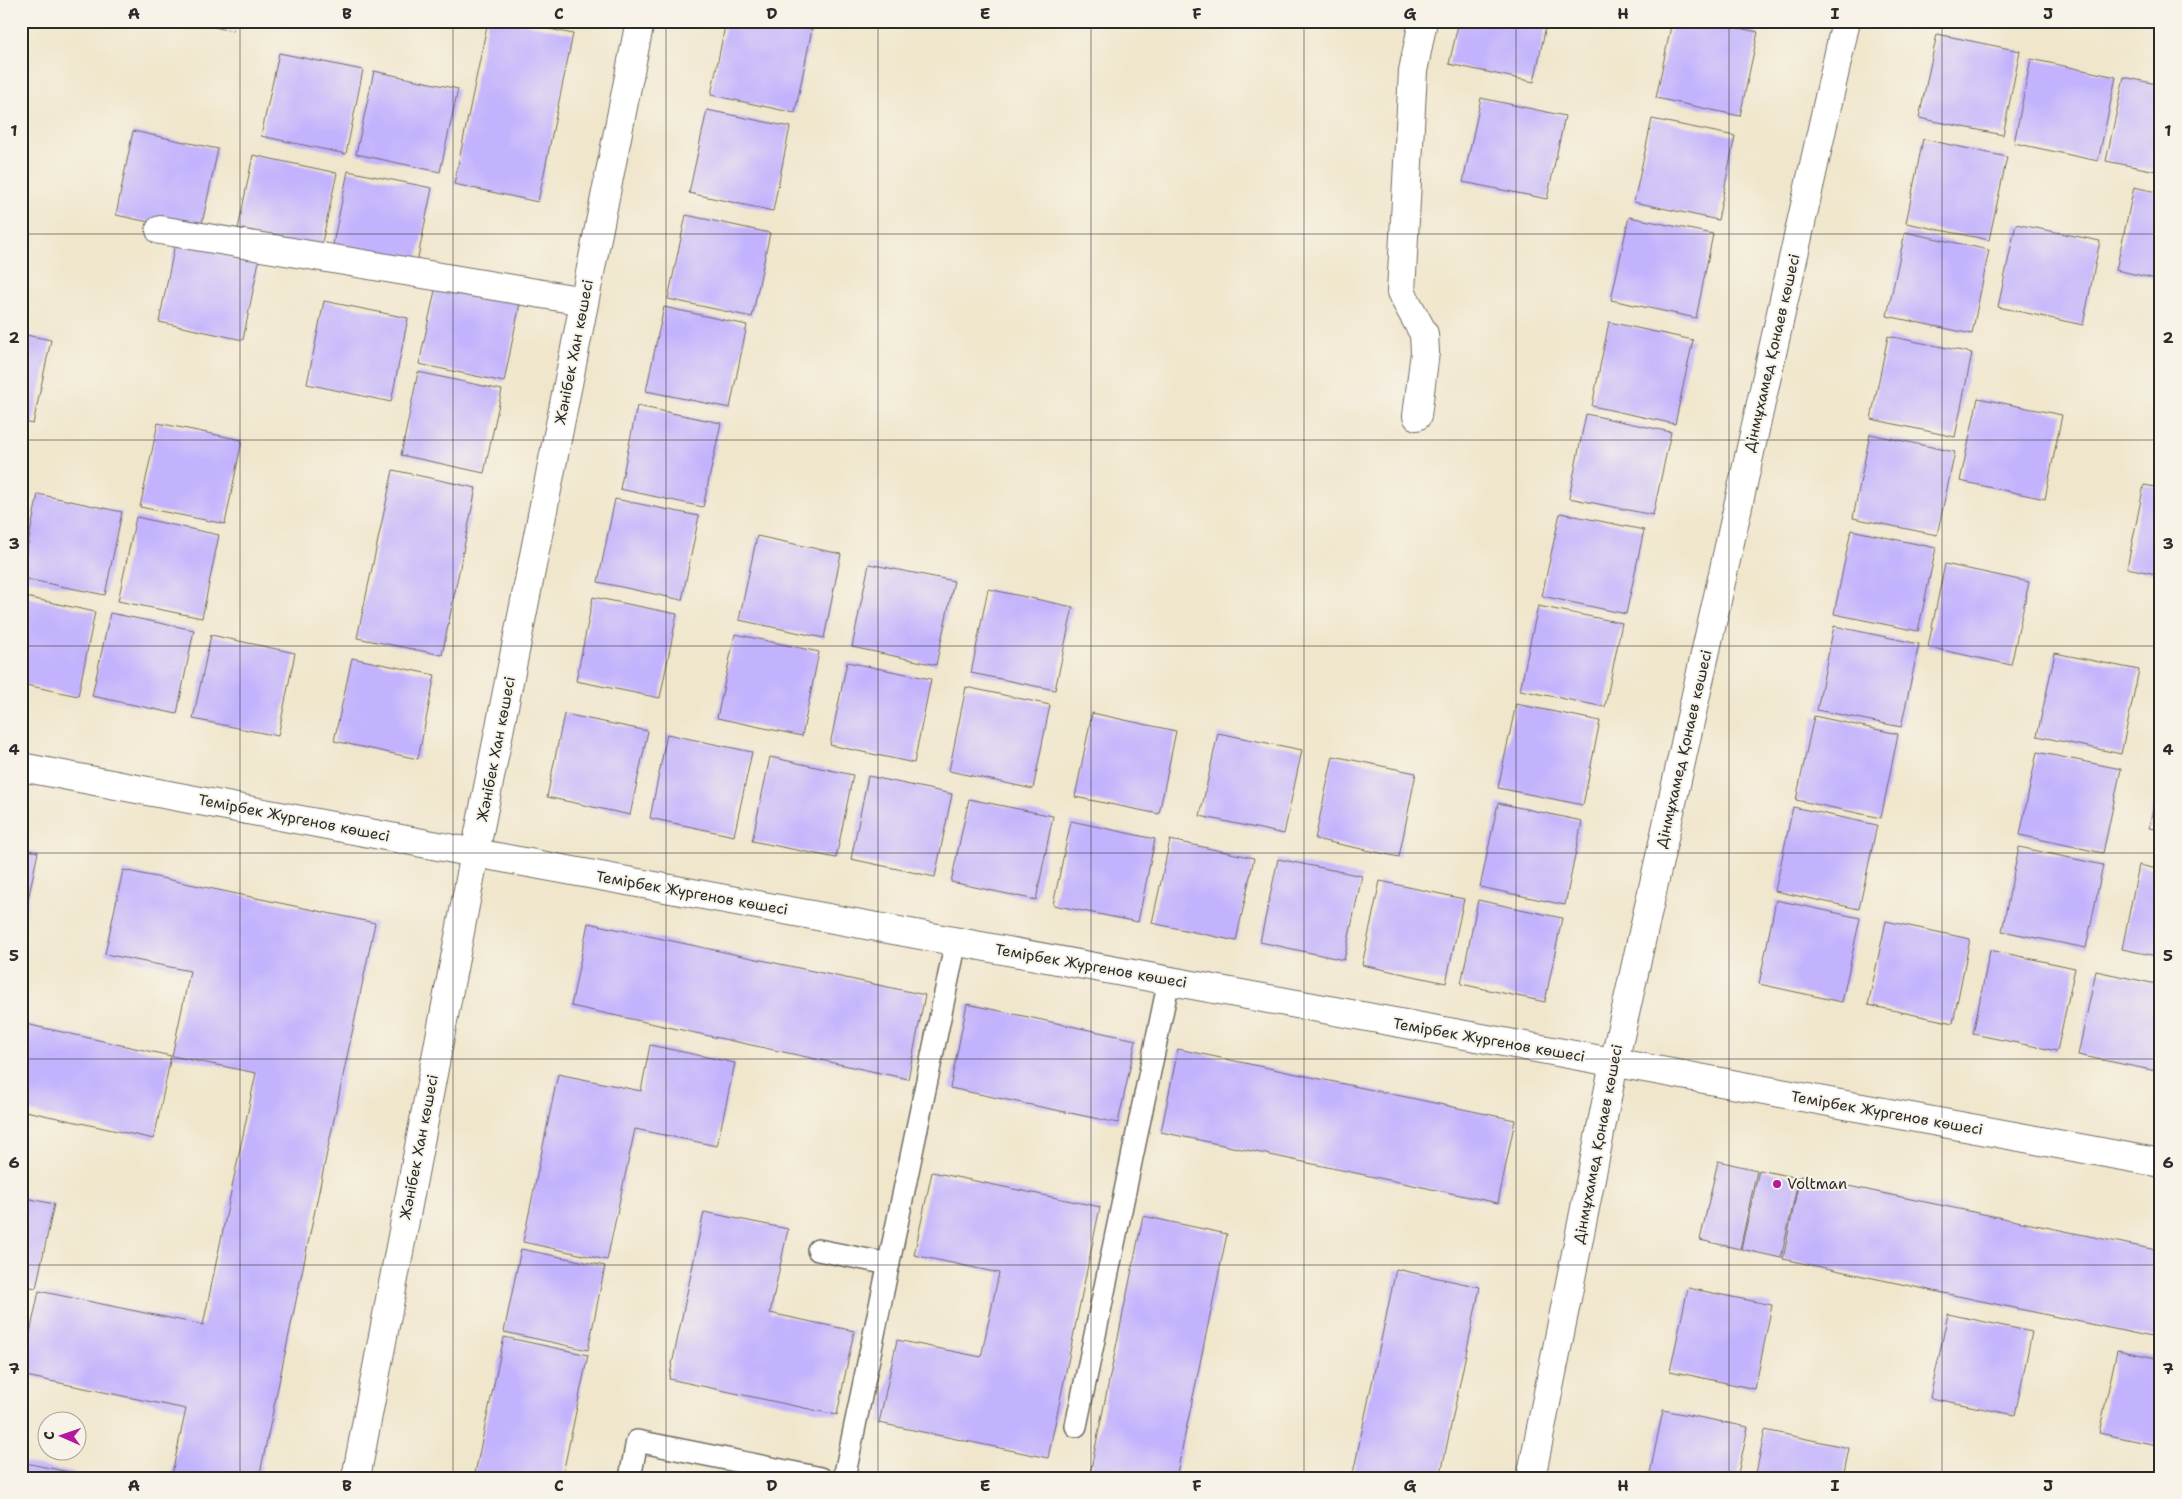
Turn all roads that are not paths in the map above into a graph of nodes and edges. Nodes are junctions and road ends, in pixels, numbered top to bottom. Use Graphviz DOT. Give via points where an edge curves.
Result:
graph roads {
  1 [pos="640,21"];
  2 [pos="1424,21"];
  3 [pos="1846,21"];
  4 [pos="160,230"];
  5 [pos="584,301"];
  6 [pos="1417,416"];
  7 [pos="21,766"];
  8 [pos="475,853"];
  9 [pos="956,941"];
  10 [pos="1169,980"];
  11 [pos="1614,1063"];
  12 [pos="2161,1163"];
  13 [pos="818,1250"];
  14 [pos="889,1264"];
  15 [pos="1076,1426"];
  16 [pos="356,1478"];
  17 [pos="630,1478"];
  18 [pos="821,1478"];
  19 [pos="844,1478"];
  20 [pos="1531,1478"];
  1 -- 5 [label="street, Жәнібек Хан көшесі"];
  2 -- 6 [label="street" via="1413,71 1401,292 1424,334 1426,352"];
  3 -- 11 [label="street, Дінмұхамед Қонаев көшесі"];
  4 -- 5 [label="street"];
  5 -- 8 [label="street, Жәнібек Хан көшесі"];
  7 -- 8 [label="street, Темірбек Жүргенов көшесі"];
  8 -- 9 [label="street, Темірбек Жүргенов көшесі"];
  8 -- 16 [label="street, Жәнібек Хан көшесі"];
  9 -- 10 [label="street, Темірбек Жүргенов көшесі"];
  9 -- 14 [label="lane"];
  10 -- 11 [label="street, Темірбек Жүргенов көшесі"];
  10 -- 15 [label="lane"];
  11 -- 12 [label="street, Темірбек Жүргенов көшесі"];
  11 -- 20 [label="street, Дінмұхамед Қонаев көшесі"];
  13 -- 14 [label="lane"];
  14 -- 19 [label="lane"];
  17 -- 18 [label="lane" via="637,1441"];
}
